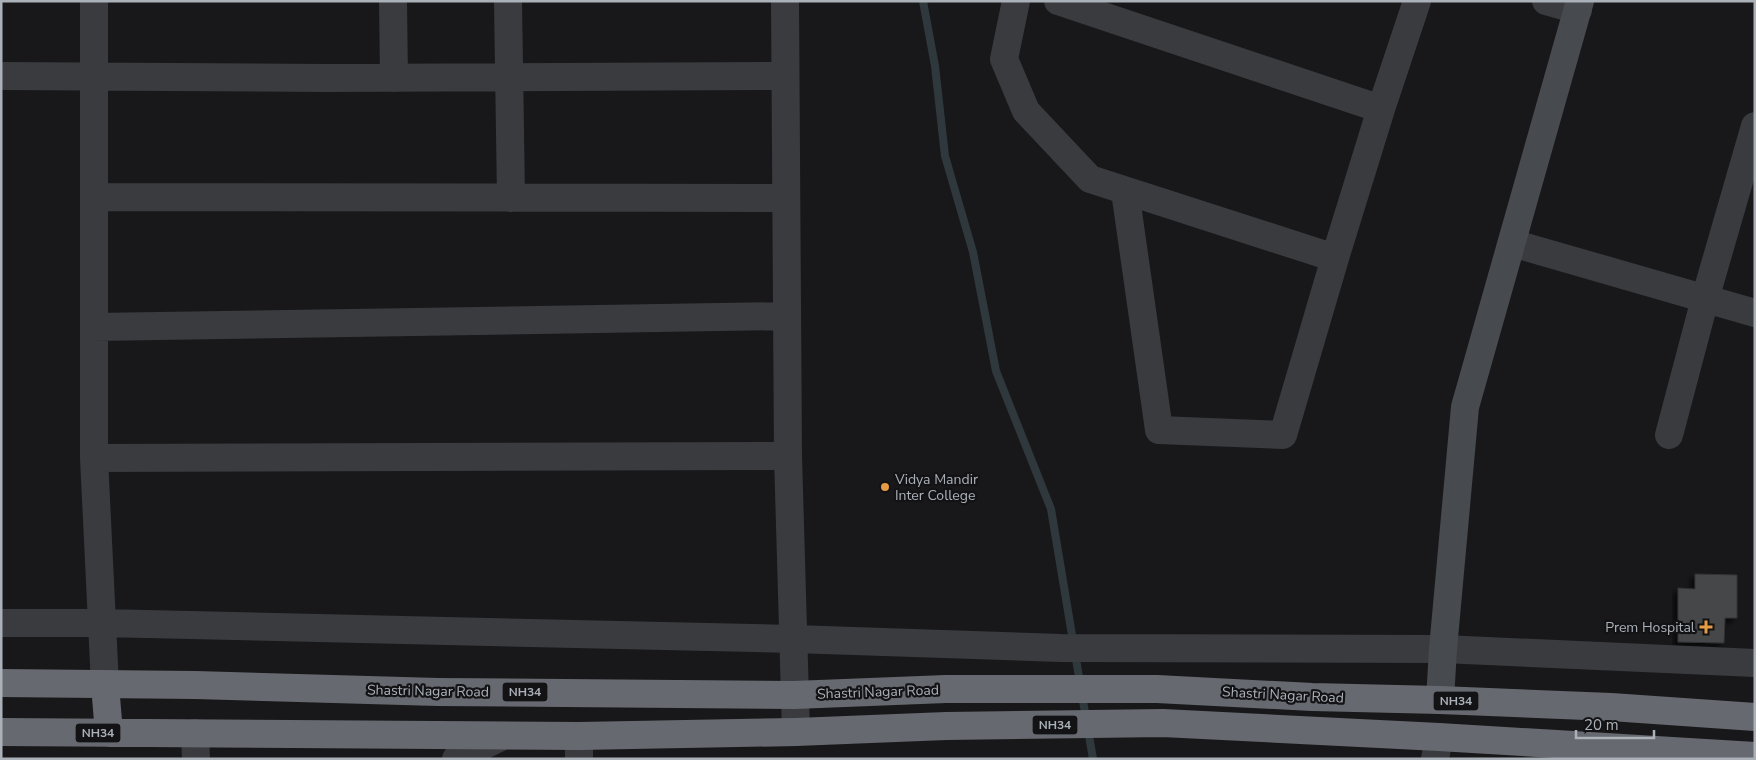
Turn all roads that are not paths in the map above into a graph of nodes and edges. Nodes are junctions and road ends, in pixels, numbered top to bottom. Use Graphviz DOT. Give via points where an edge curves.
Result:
graph roads {
  1 [pos="94,1"];
  2 [pos="393,1"];
  3 [pos="508,1"];
  4 [pos="785,1"];
  5 [pos="1016,1"];
  6 [pos="1058,1"];
  7 [pos="1417,1"];
  8 [pos="1546,1"];
  9 [pos="1579,6"];
  10 [pos="1,76"];
  11 [pos="94,76"];
  12 [pos="785,76"];
  13 [pos="509,77"];
  14 [pos="394,78"];
  15 [pos="1381,109"];
  16 [pos="1755,126"];
  17 [pos="1125,191"];
  18 [pos="94,197"];
  19 [pos="510,198"];
  20 [pos="786,198"];
  21 [pos="1512,243"];
  22 [pos="1335,258"];
  23 [pos="1705,299"];
  24 [pos="1755,313"];
  25 [pos="787,316"];
  26 [pos="94,327"];
  27 [pos="1669,436"];
  28 [pos="788,456"];
  29 [pos="94,458"];
  30 [pos="1,622"];
  31 [pos="102,623"];
  32 [pos="794,639"];
  33 [pos="1443,649"];
  34 [pos="1755,663"];
  35 [pos="1,683"];
  36 [pos="105,686"];
  37 [pos="794,696"];
  38 [pos="1440,700"];
  39 [pos="1755,717"];
  40 [pos="1,732"];
  41 [pos="796,732"];
  42 [pos="109,733"];
  43 [pos="503,736"];
  44 [pos="195,746"];
  45 [pos="579,748"];
  46 [pos="1437,748"];
  47 [pos="1755,756"];
  48 [pos="456,759"];
  1 -- 11 [label="street"];
  2 -- 14 [label="street"];
  3 -- 13 [label="street"];
  4 -- 12 [label="street"];
  5 -- 17 [label="street" via="1004,59 1026,111 1090,180"];
  6 -- 15 [label="street"];
  7 -- 15 [label="street"];
  8 -- 9 [label="street"];
  9 -- 21 [label="street"];
  10 -- 11 [label="street"];
  11 -- 14 [label="street"];
  11 -- 18 [label="street"];
  12 -- 13 [label="street"];
  12 -- 20 [label="street"];
  13 -- 14 [label="street"];
  13 -- 19 [label="street"];
  15 -- 22 [label="street"];
  16 -- 23 [label="street"];
  17 -- 22 [label="street"];
  17 -- 22 [label="street" via="1159,430 1283,435"];
  18 -- 19 [label="street"];
  18 -- 26 [label="street"];
  19 -- 20 [label="street"];
  20 -- 25 [label="street"];
  21 -- 23 [label="street"];
  21 -- 33 [label="street" via="1465,407"];
  23 -- 24 [label="street"];
  23 -- 27 [label="street"];
  25 -- 26 [label="street"];
  25 -- 28 [label="street"];
  26 -- 29 [label="street"];
  28 -- 29 [label="street"];
  28 -- 32 [label="street"];
  29 -- 31 [label="street"];
  30 -- 31 [label="street"];
  31 -- 32 [label="street"];
  31 -- 36 [label="street"];
  32 -- 33 [label="street" via="1074,648"];
  32 -- 37 [label="street"];
  33 -- 34 [label="street"];
  33 -- 38 [label="street"];
  35 -- 36 [label="highway, Shastri Nagar Road / NH34"];
  36 -- 37 [label="highway, Shastri Nagar Road / NH34"];
  36 -- 42 [label="highway"];
  37 -- 38 [label="highway, Shastri Nagar Road / NH34" via="946,689 1157,689 1312,698"];
  37 -- 41 [label="street"];
  38 -- 39 [label="highway, Shastri Nagar Road / NH34"];
  38 -- 46 [label="highway"];
  40 -- 42 [label="highway, NH34"];
  41 -- 45 [label="highway, NH34"];
  41 -- 46 [label="highway, NH34" via="1163,723"];
  42 -- 44 [label="highway, NH34"];
  43 -- 44 [label="highway, NH34"];
  43 -- 45 [label="highway, NH34"];
  43 -- 48 [label="street"];
  46 -- 47 [label="highway, NH34"];
}
